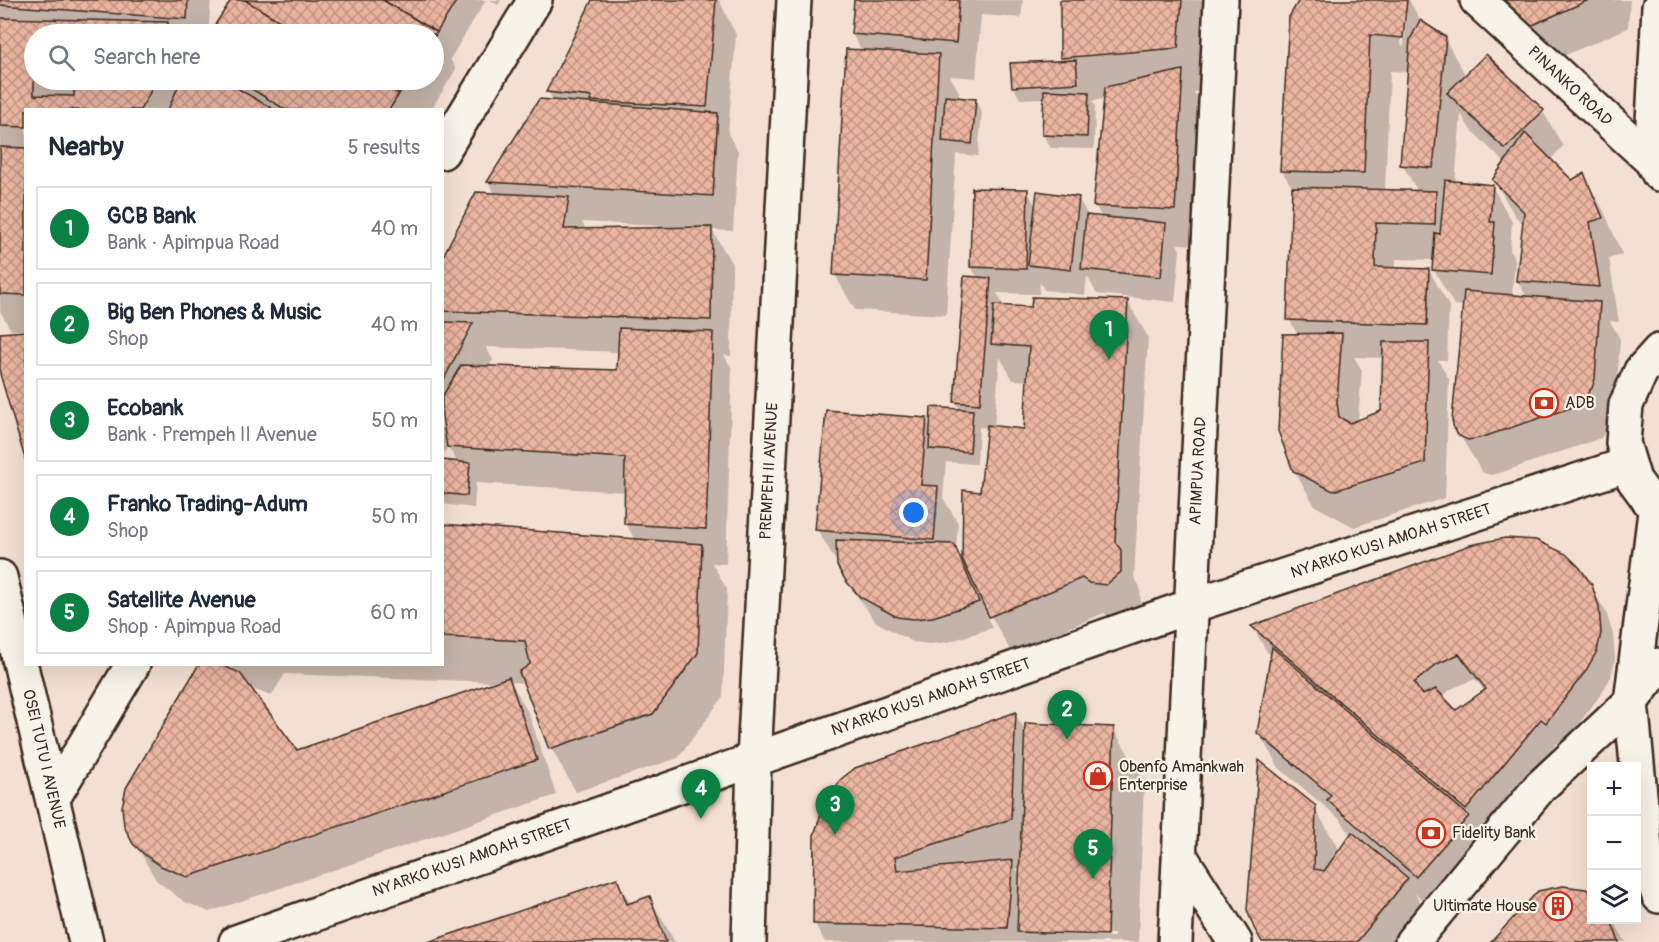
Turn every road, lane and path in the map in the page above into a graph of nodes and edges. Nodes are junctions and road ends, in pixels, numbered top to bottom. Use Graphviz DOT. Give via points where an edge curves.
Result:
graph roads {
  1 [pos="535,0"];
  2 [pos="794,0"];
  3 [pos="1221,0"];
  4 [pos="1477,0"];
  5 [pos="1659,6"];
  6 [pos="444,149"];
  7 [pos="1655,167"];
  8 [pos="1659,351"];
  9 [pos="1629,464"];
  10 [pos="1657,513"];
  11 [pos="0,577"];
  12 [pos="1191,606"];
  13 [pos="1659,665"];
  14 [pos="132,666"];
  15 [pos="1631,702"];
  16 [pos="754,759"];
  17 [pos="53,798"];
  18 [pos="1180,856"];
  19 [pos="1659,896"];
  20 [pos="86,942"];
  21 [pos="236,942"];
  22 [pos="749,942"];
  23 [pos="1175,942"];
  24 [pos="1235,942"];
  25 [pos="1412,942"];
  1 -- 6 [label="street"];
  2 -- 16 [label="street, PREMPEH II AVENUE"];
  3 -- 12 [label="street, APIMPUA ROAD"];
  4 -- 7 [label="street, PINANKO ROAD"];
  5 -- 7 [label="street"];
  8 -- 9 [label="street" via="1641,370 1626,405 1623,443"];
  9 -- 10 [label="street" via="1634,480"];
  9 -- 12 [label="street, NYARKO KUSI AMOAH STREET"];
  10 -- 15 [label="street"];
  11 -- 17 [label="street, OSEI TUTU I AVENUE"];
  12 -- 16 [label="street, NYARKO KUSI AMOAH STREET"];
  12 -- 18 [label="street, APIMPUA ROAD"];
  13 -- 15 [label="street"];
  14 -- 17 [label="street"];
  15 -- 19 [label="street" via="1646,856"];
  15 -- 25 [label="street" via="1540,787"];
  16 -- 21 [label="street, NYARKO KUSI AMOAH STREET"];
  16 -- 22 [label="street, PREMPEH II AVENUE"];
  17 -- 20 [label="street, OSEI TUTU I AVENUE"];
  18 -- 23 [label="street, APIMPUA ROAD"];
  18 -- 24 [label="street"];
}
